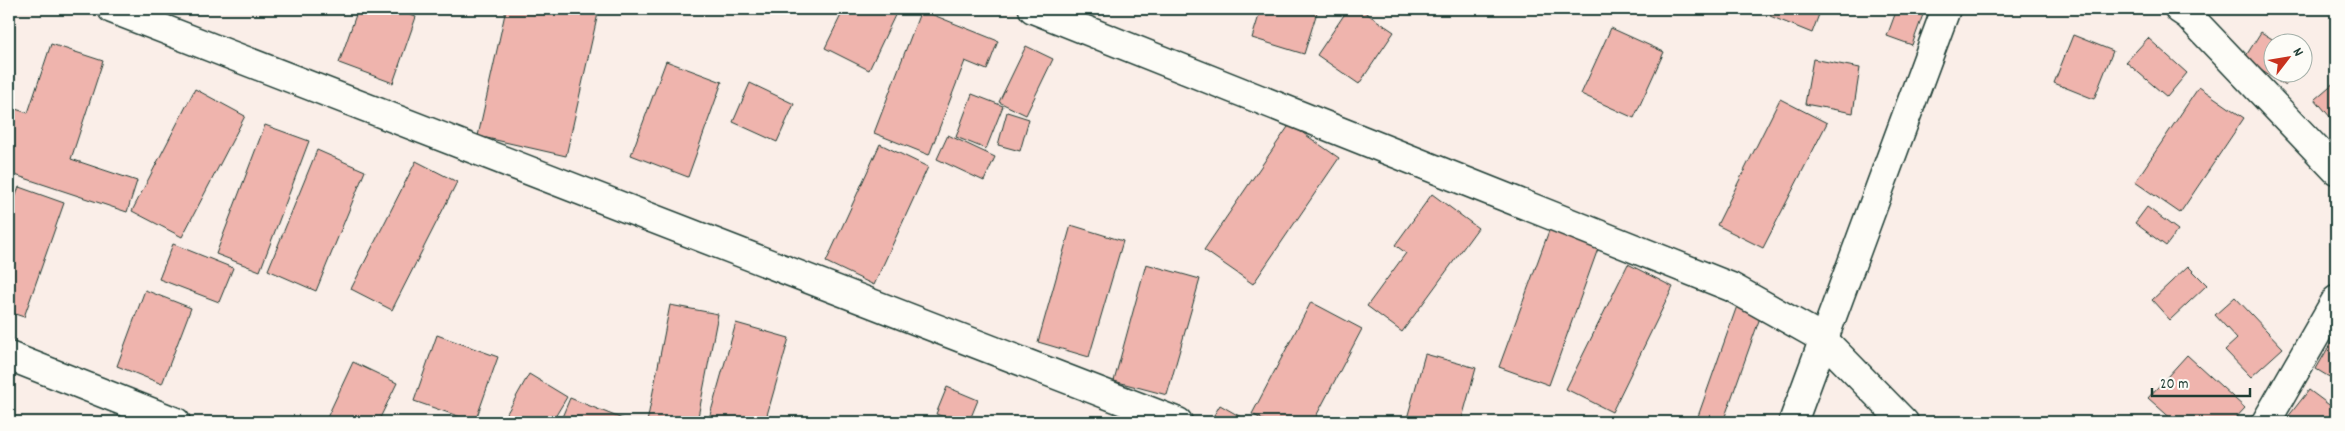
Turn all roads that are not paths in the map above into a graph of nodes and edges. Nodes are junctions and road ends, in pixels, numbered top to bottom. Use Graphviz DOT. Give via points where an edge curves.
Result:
graph roads {
  1 [pos="112,9"];
  2 [pos="1034,9"];
  3 [pos="1946,9"];
  4 [pos="2179,9"];
  5 [pos="2336,170"];
  6 [pos="2336,300"];
  7 [pos="1822,338"];
  8 [pos="9,356"];
  9 [pos="176,422"];
  10 [pos="1178,422"];
  11 [pos="1793,422"];
  12 [pos="1904,422"];
  13 [pos="2266,422"];
  1 -- 10 [label="street"];
  2 -- 7 [label="street" via="1731,287"];
  3 -- 7 [label="street"];
  4 -- 5 [label="street"];
  6 -- 13 [label="street"];
  7 -- 11 [label="street"];
  7 -- 12 [label="street"];
  8 -- 9 [label="street"];
}
